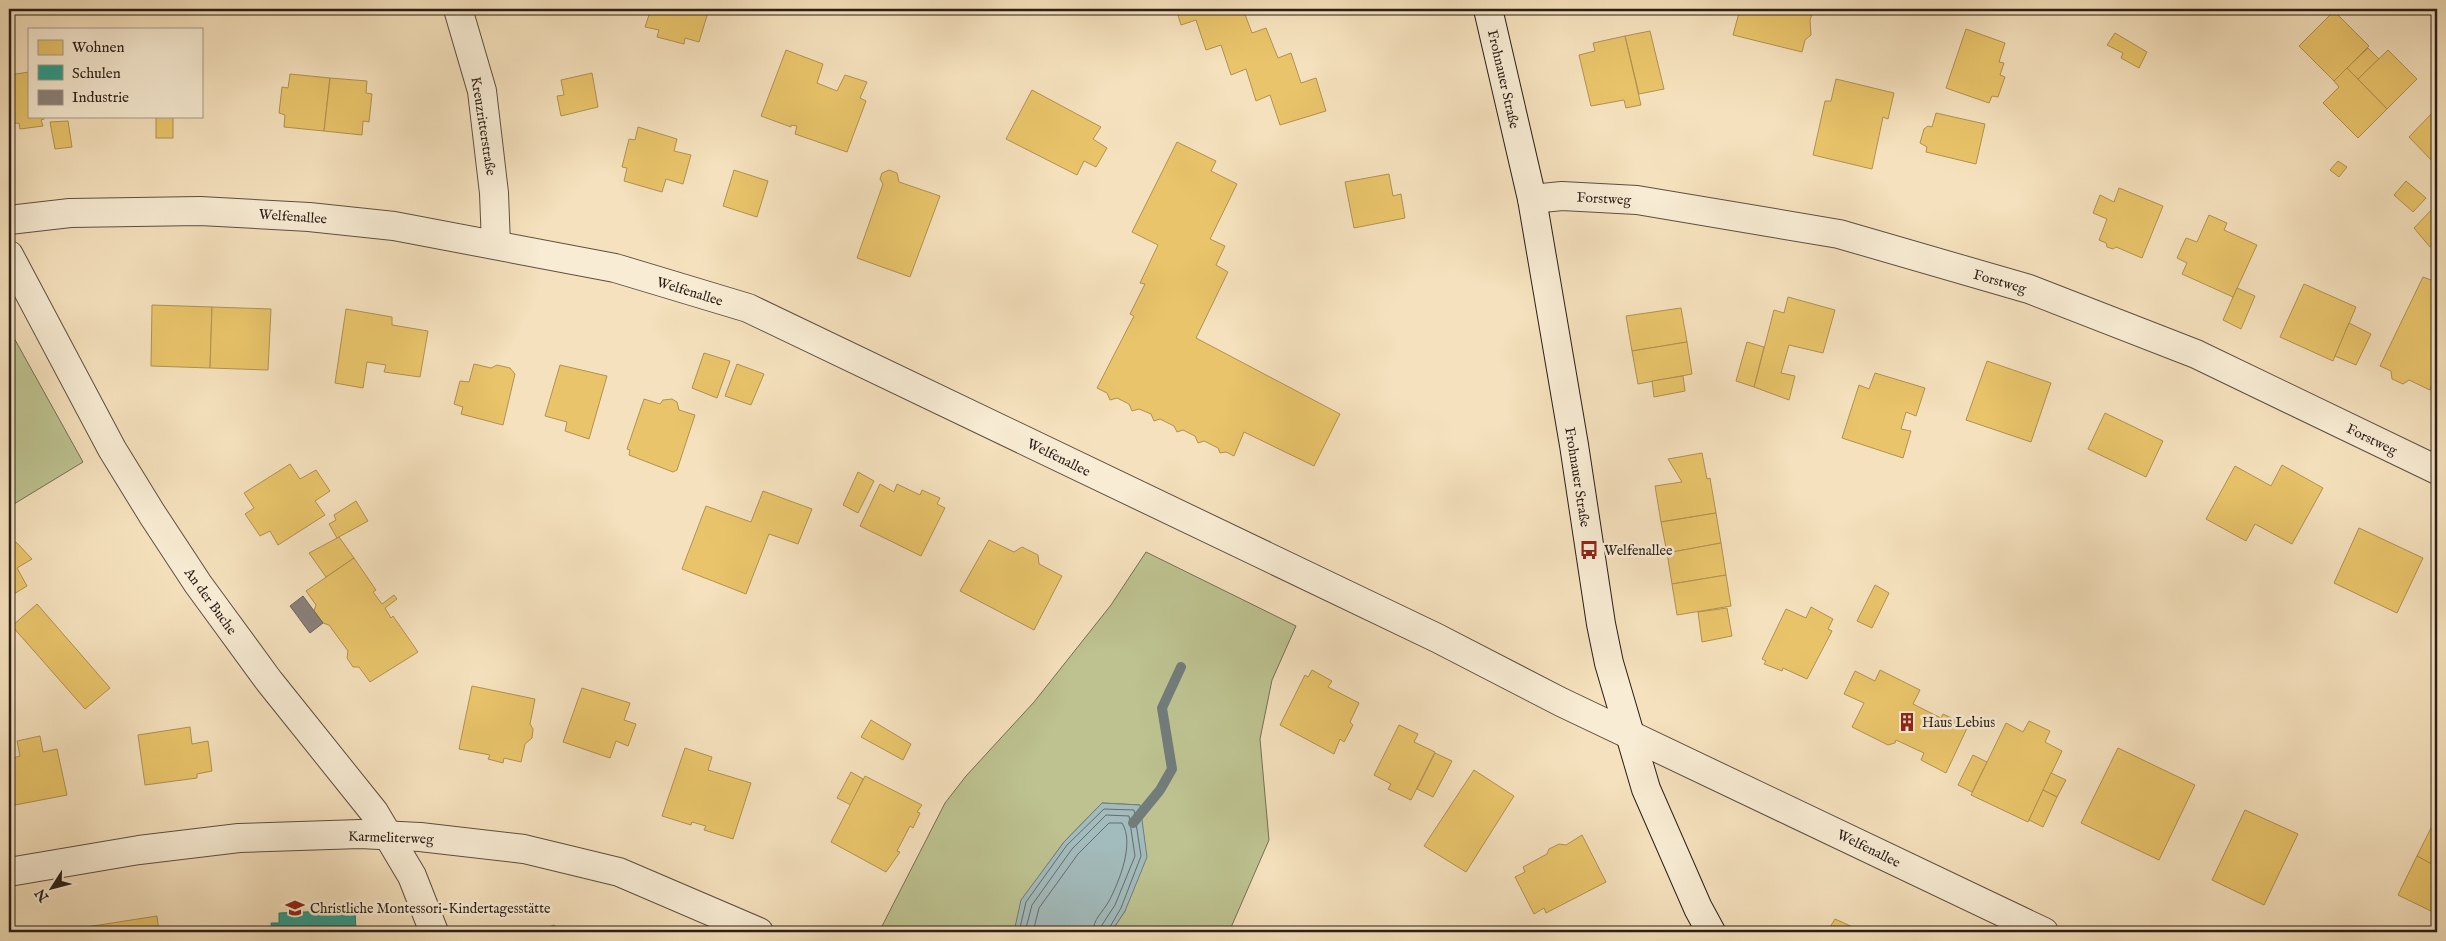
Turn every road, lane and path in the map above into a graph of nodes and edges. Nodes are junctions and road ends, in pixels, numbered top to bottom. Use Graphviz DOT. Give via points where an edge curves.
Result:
graph roads {
  1 [pos="458,9"];
  2 [pos="1488,9"];
  3 [pos="1532,200"];
  4 [pos="9,220"];
  5 [pos="496,245"];
  6 [pos="9,255"];
  7 [pos="2437,470"];
  8 [pos="1628,732"];
  9 [pos="390,836"];
  10 [pos="9,872"];
  11 [pos="434,932"];
  12 [pos="759,932"];
  13 [pos="1711,932"];
  14 [pos="2044,932"];
  1 -- 5 [label="street, Kreuzritterstraße" via="482,91 494,193"];
  2 -- 3 [label="street, Frohnauer Straße"];
  3 -- 7 [label="street, Forstweg" via="1562,196 1637,200 1839,234 2029,289 2196,354"];
  3 -- 8 [label="street, Frohnauer Straße" via="1601,624"];
  4 -- 5 [label="street, Welfenallee" via="70,213 230,212 394,226"];
  5 -- 8 [label="street, Welfenallee" via="615,268 748,308"];
  6 -- 9 [label="street, An der Buche" via="112,449 198,584"];
  8 -- 13 [label="street, Frohnauer Straße" via="1646,789"];
  8 -- 14 [label="street, Welfenallee"];
  9 -- 10 [label="street, Karmeliterweg" via="238,838 139,850"];
  9 -- 11 [label="street, An der Buche" via="412,876"];
  9 -- 12 [label="street, Karmeliterweg" via="524,848 619,872"];
}
